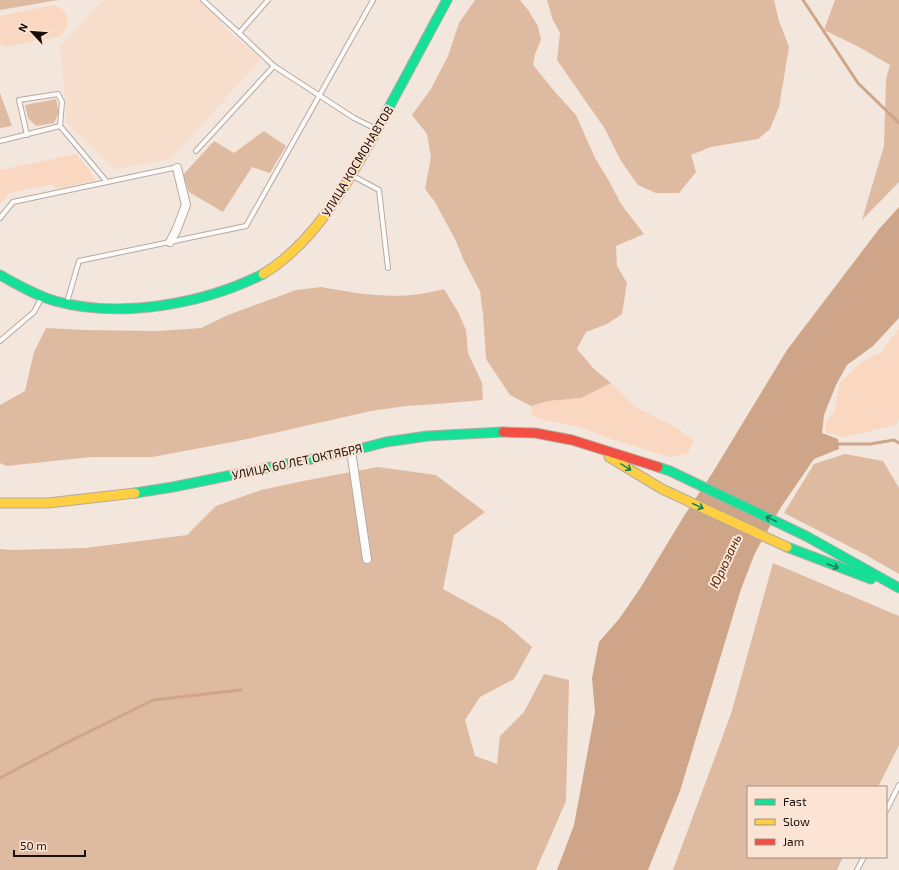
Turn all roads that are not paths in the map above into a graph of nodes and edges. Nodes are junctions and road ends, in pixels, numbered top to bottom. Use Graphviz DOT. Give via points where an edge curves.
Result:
graph roads {
  1 [pos="203,0"];
  2 [pos="268,0"];
  3 [pos="373,0"];
  4 [pos="447,0"];
  5 [pos="240,33"];
  6 [pos="274,66"];
  7 [pos="320,96"];
  8 [pos="60,126"];
  9 [pos="377,129"];
  10 [pos="27,135"];
  11 [pos="0,141"];
  12 [pos="196,151"];
  13 [pos="179,167"];
  14 [pos="351,175"];
  15 [pos="107,182"];
  16 [pos="0,218"];
  17 [pos="170,242"];
  18 [pos="388,268"];
  19 [pos="0,275"];
  20 [pos="42,297"];
  21 [pos="66,305"];
  22 [pos="0,340"];
  23 [pos="592,447"];
  24 [pos="351,451"];
  25 [pos="0,503"];
  26 [pos="366,559"];
  27 [pos="899,589"];
  28 [pos="899,785"];
  29 [pos="887,810"];
  30 [pos="863,858"];
  31 [pos="857,870"];
  1 -- 5 [label="lane"];
  2 -- 5 [label="lane"];
  3 -- 7 [label="lane"];
  4 -- 9 [label="main road, УЛИЦА КОСМОНАВТОВ"];
  5 -- 6 [label="lane"];
  6 -- 7 [label="lane"];
  6 -- 12 [label="lane"];
  7 -- 9 [label="lane" via="354,118"];
  7 -- 17 [label="lane" via="246,226"];
  8 -- 10 [label="lane"];
  8 -- 10 [label="lane" via="62,102 58,94 19,100"];
  8 -- 15 [label="lane"];
  9 -- 14 [label="main road, УЛИЦА КОСМОНАВТОВ"];
  10 -- 11 [label="lane"];
  13 -- 15 [label="lane"];
  13 -- 17 [label="street" via="186,205"];
  14 -- 18 [label="lane" via="379,190"];
  14 -- 21 [label="main road, УЛИЦА КОСМОНАВТОВ" via="329,210 306,237 280,263 260,276 230,289 157,305 127,309"];
  15 -- 16 [label="lane" via="12,202"];
  17 -- 21 [label="lane" via="79,261"];
  19 -- 20 [label="main road, УЛИЦА КОСМОНАВТОВ"];
  20 -- 21 [label="main road, УЛИЦА КОСМОНАВТОВ"];
  20 -- 22 [label="lane" via="34,312"];
  23 -- 24 [label="main road, УЛИЦА 60 ЛЕТ ОКТЯБРЯ" via="552,436 495,432 427,436 386,442"];
  23 -- 27 [label="main road, one-way" via="662,489 797,552"];
  27 -- 23 [label="main road, one-way" via="806,536 670,471"];
  24 -- 25 [label="main road, УЛИЦА 60 ЛЕТ ОКТЯБРЯ" via="173,487 108,497"];
  24 -- 26 [label="street"];
  28 -- 29 [label="lane"];
  30 -- 31 [label="lane"];
}
